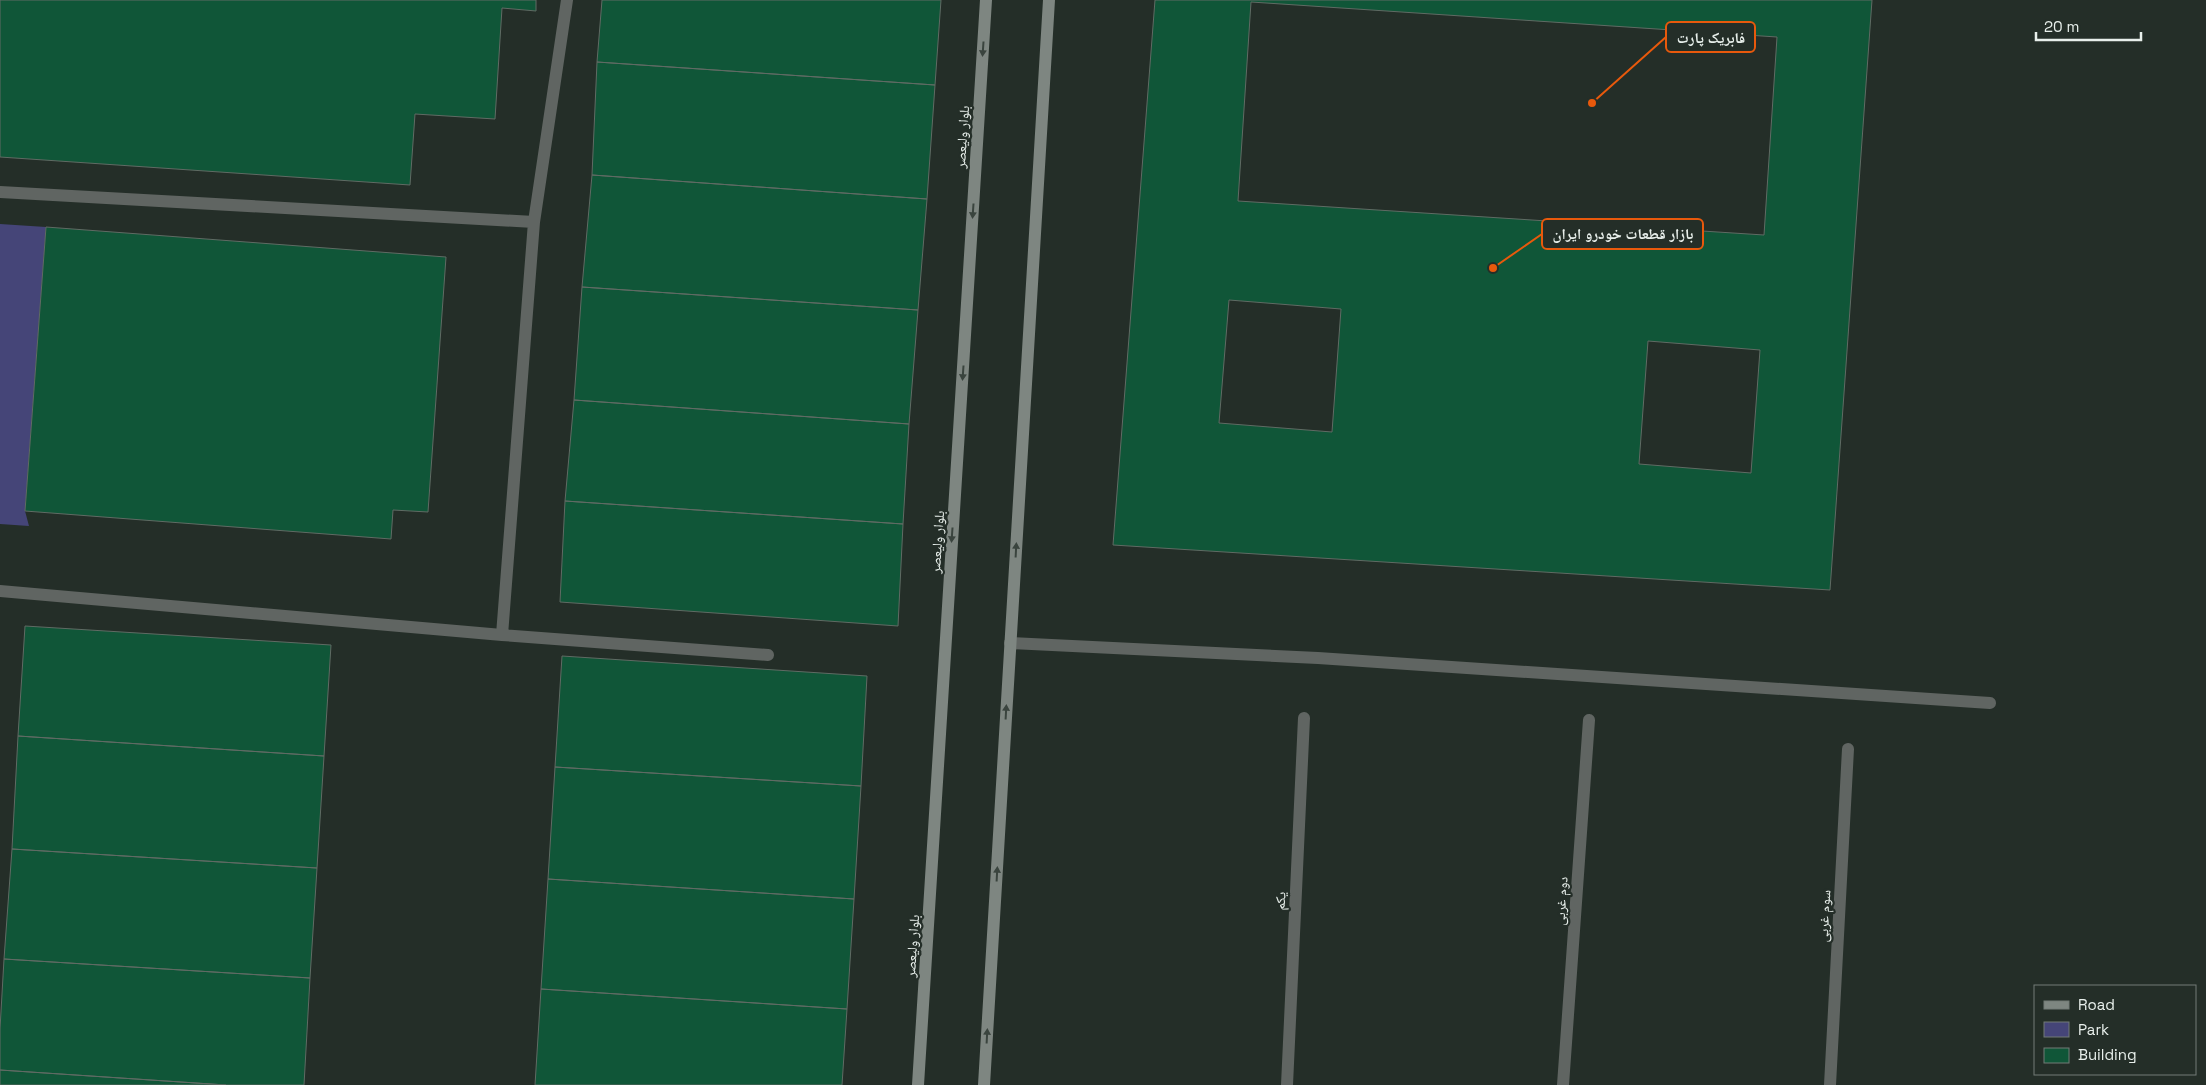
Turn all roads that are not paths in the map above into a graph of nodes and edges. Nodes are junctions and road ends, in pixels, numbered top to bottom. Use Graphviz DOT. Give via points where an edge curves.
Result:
graph roads {
  1 [pos="568,0"];
  2 [pos="986,0"];
  3 [pos="1049,0"];
  4 [pos="0,192"];
  5 [pos="534,222"];
  6 [pos="0,591"];
  7 [pos="502,634"];
  8 [pos="1010,642"];
  9 [pos="768,654"];
  10 [pos="1990,703"];
  11 [pos="1304,718"];
  12 [pos="1589,720"];
  13 [pos="1848,749"];
  14 [pos="918,1085"];
  15 [pos="984,1085"];
  16 [pos="1287,1085"];
  17 [pos="1563,1085"];
  18 [pos="1830,1085"];
  1 -- 5 [label="street"];
  2 -- 14 [label="main road, بلوار ولیعصر, one-way"];
  8 -- 3 [label="main road, one-way"];
  4 -- 5 [label="street"];
  5 -- 7 [label="street"];
  6 -- 7 [label="street"];
  7 -- 9 [label="street"];
  8 -- 10 [label="street" via="1318,658"];
  15 -- 8 [label="main road, one-way"];
  11 -- 16 [label="street, یکم"];
  12 -- 17 [label="street, دوم غربی"];
  13 -- 18 [label="street, سوم غربی"];
}
